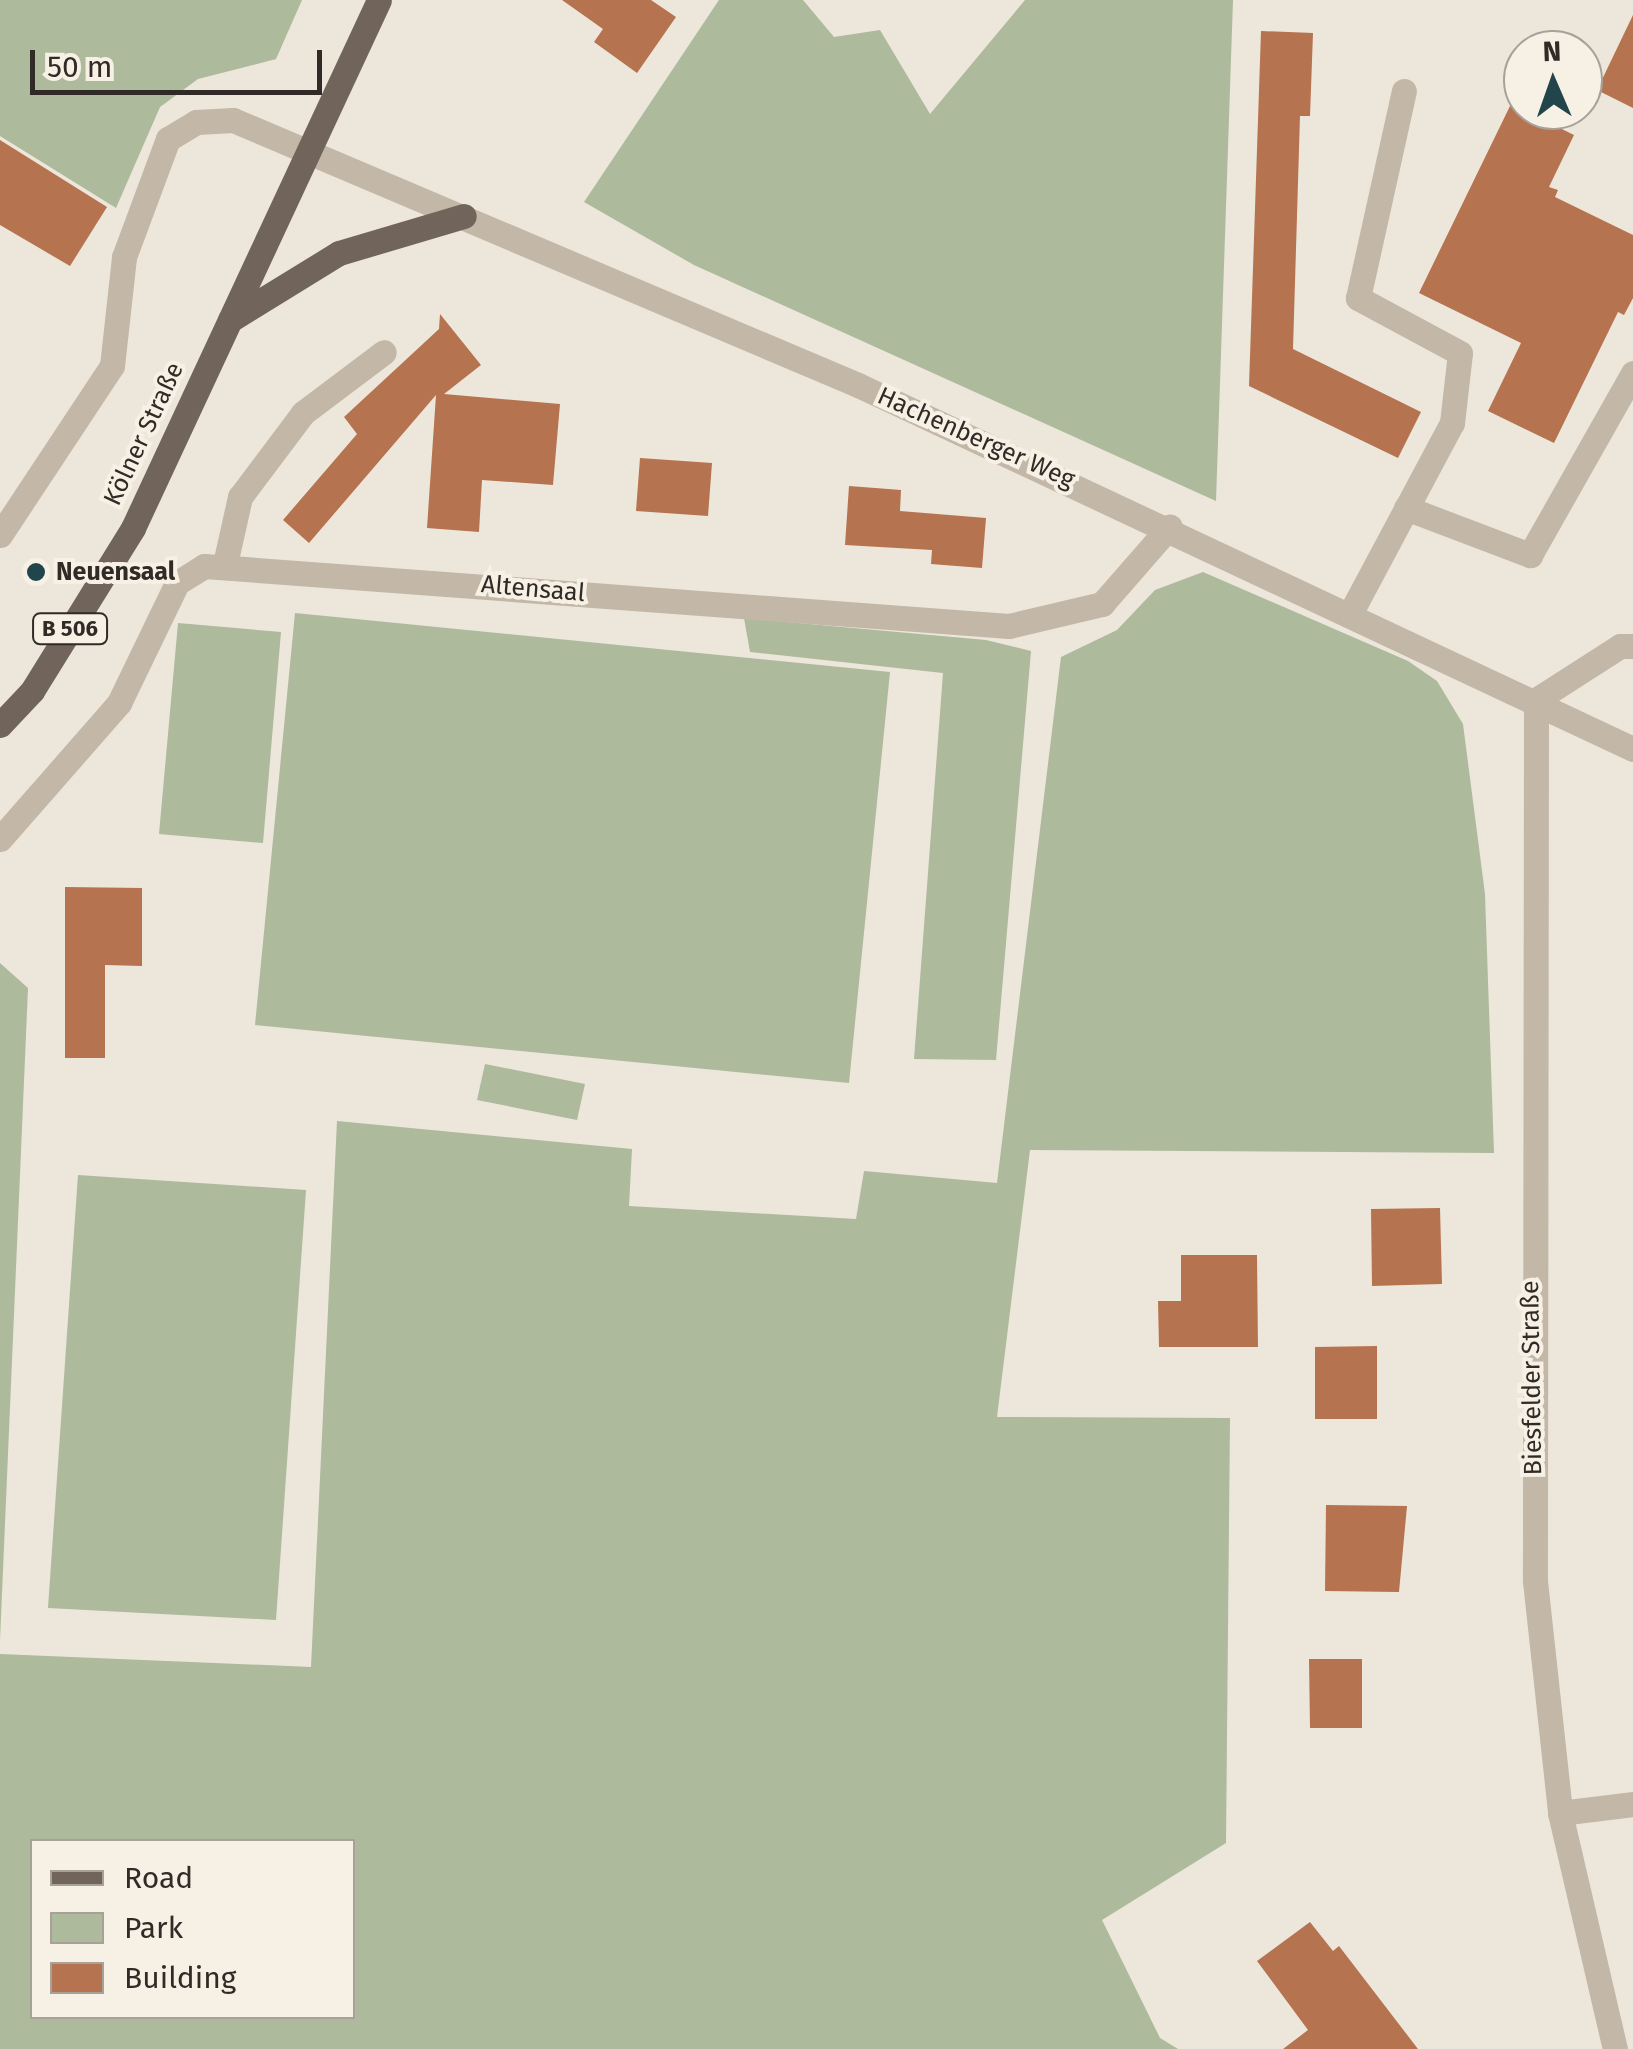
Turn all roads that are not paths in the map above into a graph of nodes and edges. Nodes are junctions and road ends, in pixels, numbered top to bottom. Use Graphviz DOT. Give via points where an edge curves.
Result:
graph roads {
  1 [pos="379,0"];
  2 [pos="1404,91"];
  3 [pos="309,148"];
  4 [pos="464,216"];
  5 [pos="230,320"];
  6 [pos="384,352"];
  7 [pos="1633,372"];
  8 [pos="1406,508"];
  9 [pos="1170,526"];
  10 [pos="0,535"];
  11 [pos="225,564"];
  12 [pos="1352,612"];
  13 [pos="1633,646"];
  14 [pos="1536,700"];
  15 [pos="0,724"];
  16 [pos="1633,749"];
  17 [pos="0,839"];
  18 [pos="1633,1804"];
  19 [pos="1560,1813"];
  20 [pos="1615,2049"];
  1 -- 3 [label="main road, Kölner Straße / B 506"];
  2 -- 8 [label="street" via="1358,298 1460,353 1452,424"];
  3 -- 4 [label="street, Hachenberger Weg"];
  3 -- 5 [label="main road, Kölner Straße / B 506"];
  3 -- 10 [label="street" via="233,120 196,122 168,139 124,258 112,366"];
  4 -- 5 [label="main road" via="340,252"];
  4 -- 9 [label="street, Hachenberger Weg"];
  5 -- 15 [label="main road, Kölner Straße / B 506" via="133,528 32,691"];
  6 -- 11 [label="street" via="303,413 240,497"];
  7 -- 8 [label="street" via="1530,554"];
  8 -- 12 [label="street"];
  9 -- 11 [label="street, Altensaal" via="1102,604 1009,626"];
  9 -- 12 [label="street, Hachenberger Weg"];
  11 -- 17 [label="street, Altensaal" via="176,583 119,702"];
  12 -- 14 [label="street, Hachenberger Weg"];
  13 -- 14 [label="street" via="1620,646"];
  14 -- 16 [label="street, Hachenberger Weg"];
  14 -- 19 [label="street, Biesfelder Straße" via="1534,1560"];
  18 -- 19 [label="street"];
  19 -- 20 [label="street, Biesfelder Straße"];
}
